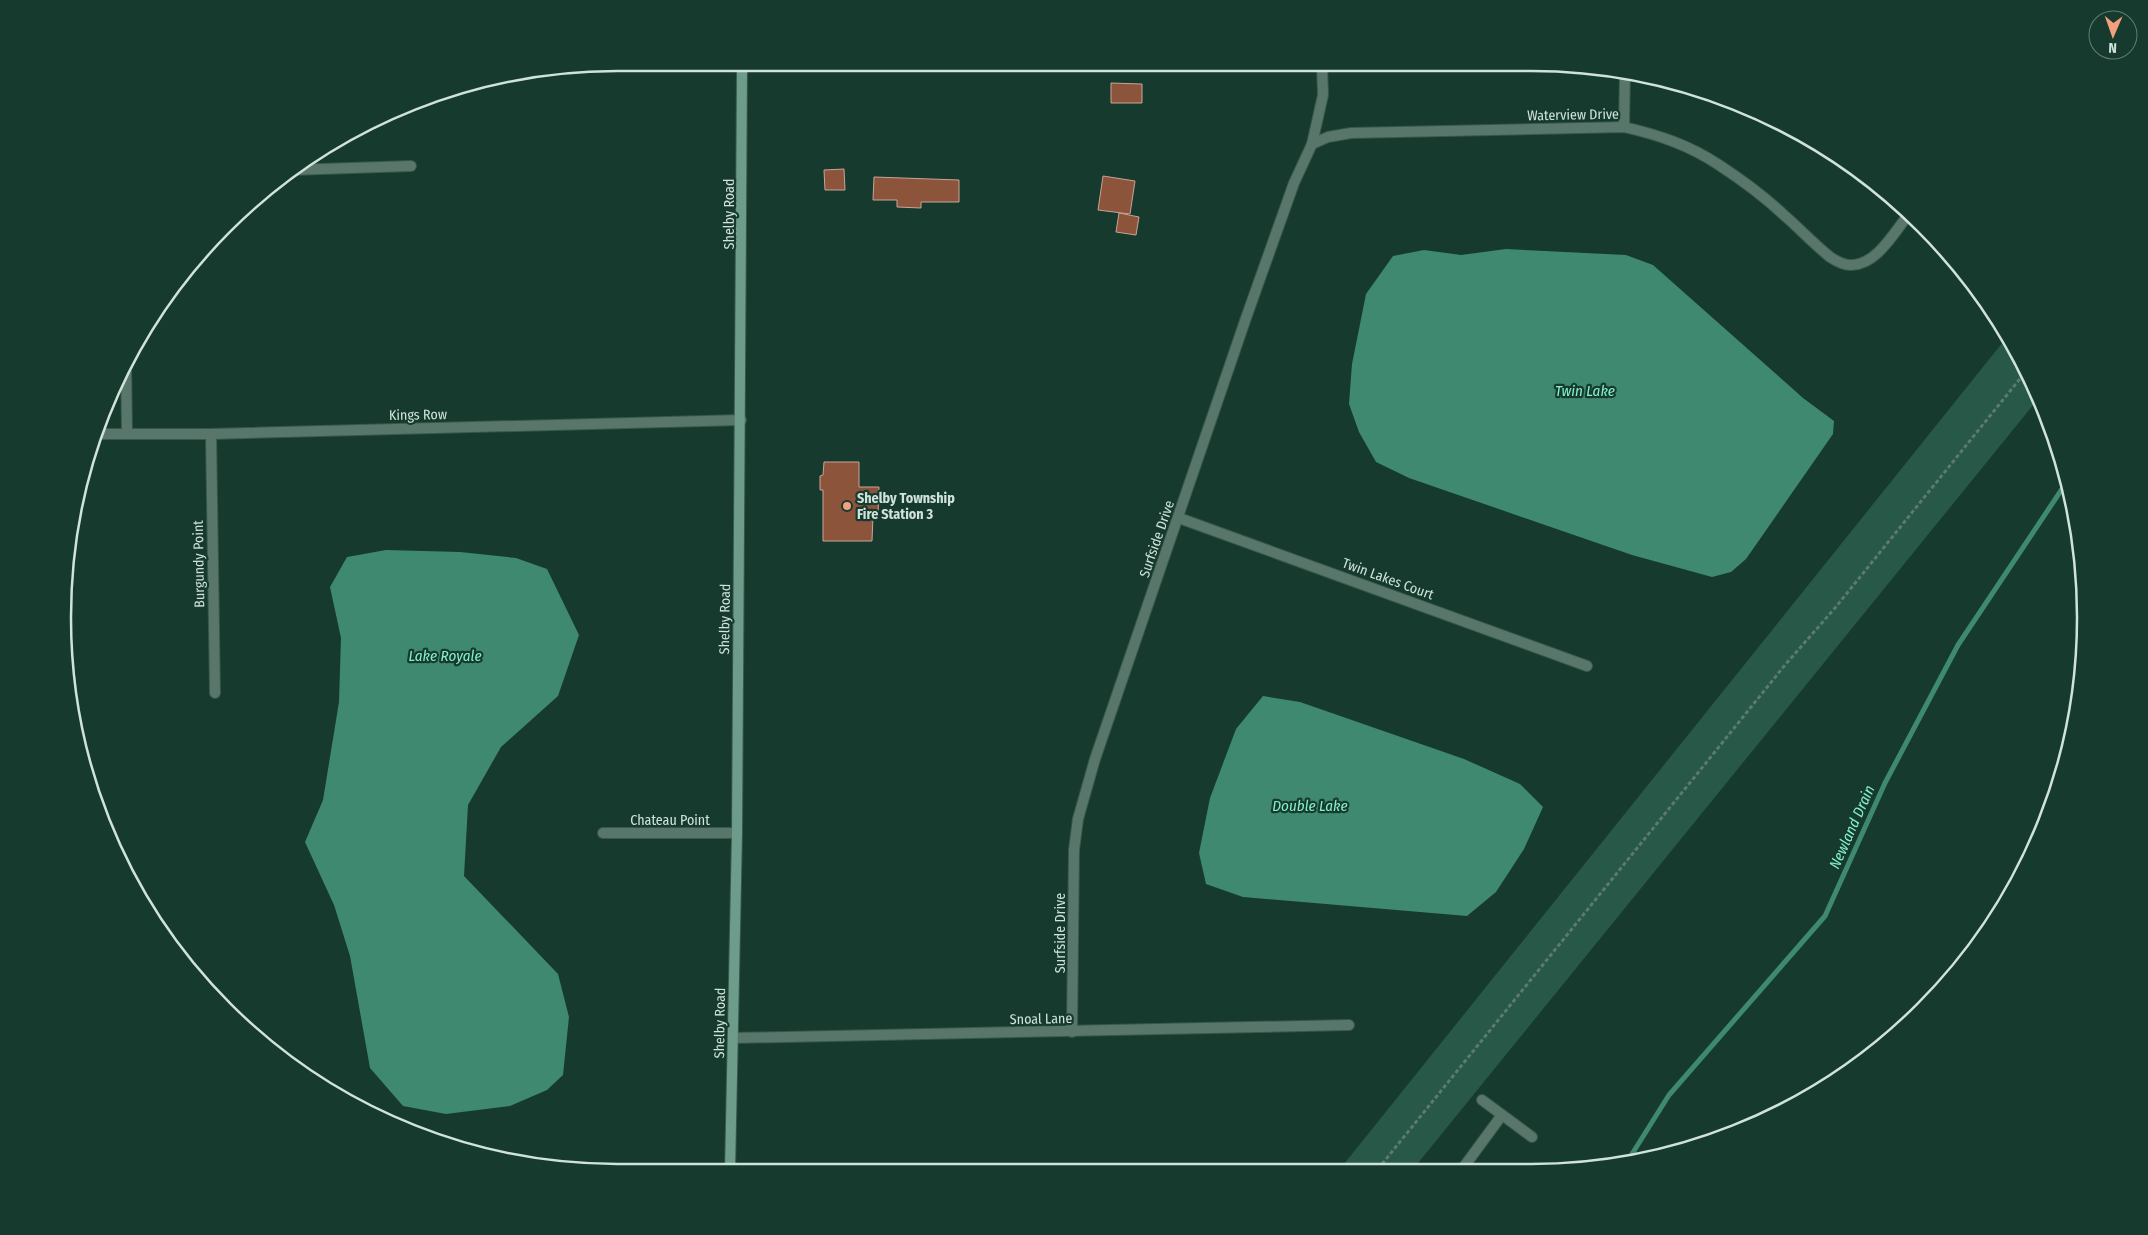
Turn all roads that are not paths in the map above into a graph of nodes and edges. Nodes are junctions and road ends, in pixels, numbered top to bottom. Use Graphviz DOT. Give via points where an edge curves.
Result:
graph roads {
  1 [pos="742,71"];
  2 [pos="1322,71"];
  3 [pos="1624,80"];
  4 [pos="1624,127"];
  5 [pos="1312,144"];
  6 [pos="411,166"];
  7 [pos="305,170"];
  8 [pos="1905,220"];
  9 [pos="127,379"];
  10 [pos="741,420"];
  11 [pos="128,433"];
  12 [pos="103,434"];
  13 [pos="211,434"];
  14 [pos="1179,518"];
  15 [pos="1587,666"];
  16 [pos="215,693"];
  17 [pos="603,834"];
  18 [pos="736,834"];
  19 [pos="1348,1025"];
  20 [pos="1072,1032"];
  21 [pos="734,1038"];
  22 [pos="1482,1100"];
  23 [pos="1502,1115"];
  24 [pos="1532,1137"];
  25 [pos="730,1164"];
  26 [pos="1465,1164"];
  1 -- 10 [label="street, Shelby Road"];
  2 -- 5 [label="street, Surfside Drive" via="1323,96"];
  3 -- 4 [label="street"];
  4 -- 5 [label="street, Waterview Drive" via="1351,133"];
  4 -- 8 [label="street, Waterview Drive" via="1679,142 1717,164 1784,214 1839,262 1853,265 1871,258"];
  5 -- 14 [label="street, Surfside Drive" via="1294,183"];
  6 -- 7 [label="street"];
  9 -- 11 [label="street"];
  10 -- 13 [label="street, Kings Row"];
  10 -- 18 [label="street, Shelby Road"];
  11 -- 12 [label="street, Kings Row"];
  11 -- 13 [label="street, Kings Row"];
  13 -- 16 [label="street, Burgundy Point"];
  14 -- 15 [label="street, Twin Lakes Court"];
  14 -- 20 [label="street, Surfside Drive" via="1095,759 1078,819 1074,850"];
  17 -- 18 [label="street, Chateau Point"];
  18 -- 21 [label="street, Shelby Road"];
  19 -- 20 [label="street, Snoal Lane"];
  20 -- 21 [label="street, Snoal Lane"];
  21 -- 25 [label="street, Shelby Road"];
  22 -- 23 [label="street"];
  23 -- 24 [label="street"];
  23 -- 26 [label="street"];
}
